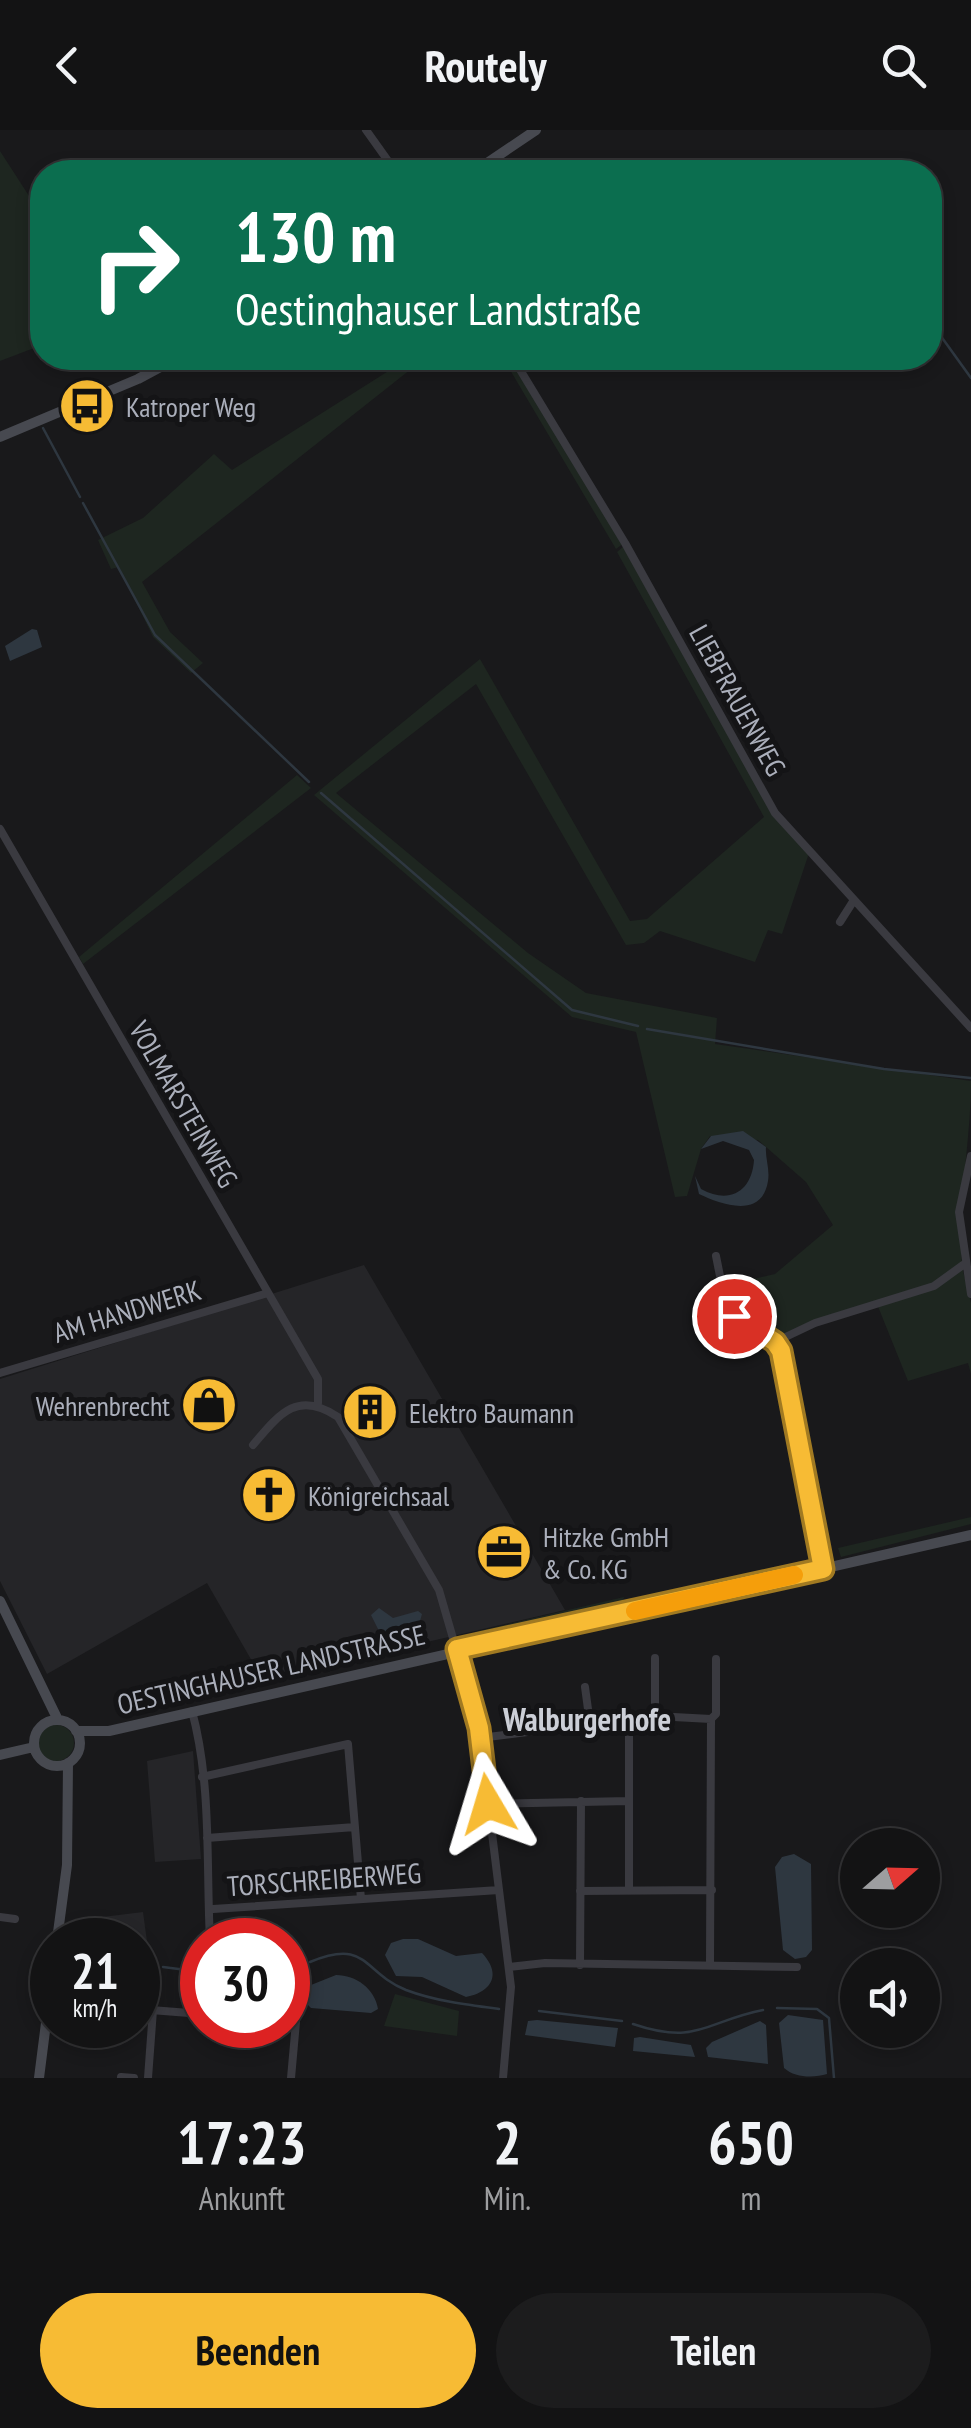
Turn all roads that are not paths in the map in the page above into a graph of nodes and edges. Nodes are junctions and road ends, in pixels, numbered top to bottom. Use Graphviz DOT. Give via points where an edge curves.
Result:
graph roads {
  1 [pos="366,130"];
  2 [pos="536,130"];
  3 [pos="387,160"];
  4 [pos="492,160"];
  5 [pos="155,370"];
  6 [pos="520,370"];
  7 [pos="0,438"];
  8 [pos="0,829"];
  9 [pos="854,900"];
  10 [pos="840,922"];
  11 [pos="971,1028"];
  12 [pos="971,1156"];
  13 [pos="716,1256"];
  14 [pos="964,1265"];
  15 [pos="268,1293"];
  16 [pos="971,1294"];
  17 [pos="775,1342"];
  18 [pos="0,1372"];
  19 [pos="318,1403"];
  20 [pos="254,1445"];
  21 [pos="971,1535"];
  22 [pos="823,1569"];
  23 [pos="0,1601"];
  24 [pos="457,1649"];
  25 [pos="655,1658"];
  26 [pos="716,1659"];
  27 [pos="40,1688"];
  28 [pos="585,1688"];
  29 [pos="192,1711"];
  30 [pos="655,1716"];
  31 [pos="629,1719"];
  32 [pos="711,1719"];
  33 [pos="58,1720"];
  34 [pos="43,1724"];
  35 [pos="590,1724"];
  36 [pos="76,1731"];
  37 [pos="108,1731"];
  38 [pos="480,1738"];
  39 [pos="80,1745"];
  40 [pos="34,1748"];
  41 [pos="0,1754"];
  42 [pos="68,1763"];
  43 [pos="54,1766"];
  44 [pos="202,1777"];
  45 [pos="581,1801"];
  46 [pos="629,1801"];
  47 [pos="68,1802"];
  48 [pos="488,1804"];
  49 [pos="355,1828"];
  50 [pos="207,1838"];
  51 [pos="499,1890"];
  52 [pos="630,1890"];
  53 [pos="712,1890"];
  54 [pos="580,1891"];
  55 [pos="361,1900"];
  56 [pos="212,1909"];
  57 [pos="0,1917"];
  58 [pos="60,1918"];
  59 [pos="211,1918"];
  60 [pos="14,1920"];
  61 [pos="710,1964"];
  62 [pos="580,1965"];
  63 [pos="509,1966"];
  64 [pos="796,1967"];
  65 [pos="44,2048"];
  66 [pos="151,2048"];
  67 [pos="292,2048"];
  68 [pos="121,2077"];
  69 [pos="40,2078"];
  70 [pos="134,2078"];
  71 [pos="148,2078"];
  72 [pos="291,2078"];
  73 [pos="503,2078"];
  1 -- 3 [label="street"];
  2 -- 4 [label="street"];
  5 -- 7 [label="street"];
  6 -- 9 [label="street, LIEBFRAUENWEG" via="775,813"];
  8 -- 15 [label="street, VOLMARSTEINWEG"];
  9 -- 10 [label="street"];
  9 -- 11 [label="street, LIEBFRAUENWEG"];
  12 -- 14 [label="street" via="960,1212"];
  13 -- 17 [label="street" via="726,1306"];
  14 -- 16 [label="street"];
  14 -- 17 [label="street" via="934,1286"];
  15 -- 18 [label="street, AM HANDWERK"];
  15 -- 19 [label="street, VOLMARSTEINWEG" via="318,1378"];
  17 -- 22 [label="street"];
  19 -- 20 [label="street" via="300,1404"];
  19 -- 24 [label="street, VOLMARSTEINWEG" via="338,1418 439,1590"];
  21 -- 22 [label="street, OESTINGHAUSER LANDSTRASSE"];
  22 -- 24 [label="street, OESTINGHAUSER LANDSTRASSE"];
  23 -- 27 [label="street"];
  24 -- 29 [label="street, OESTINGHAUSER LANDSTRASSE"];
  24 -- 38 [label="street, VOLMARSTEINWEG"];
  25 -- 30 [label="street"];
  26 -- 32 [label="street"];
  27 -- 33 [label="street"];
  27 -- 34 [label="street"];
  28 -- 35 [label="street"];
  29 -- 37 [label="street, OESTINGHAUSER LANDSTRASSE"];
  29 -- 44 [label="street, TORSCHREIBERWEG"];
  30 -- 31 [label="street"];
  30 -- 32 [label="street"];
  31 -- 35 [label="street"];
  31 -- 46 [label="street"];
  32 -- 53 [label="street"];
  33 -- 34 [label="street"];
  33 -- 36 [label="street"];
  34 -- 40 [label="street"];
  35 -- 38 [label="street"];
  36 -- 37 [label="street, OESTINGHAUSER LANDSTRASSE"];
  36 -- 39 [label="street"];
  37 -- 39 [label="street, OESTINGHAUSER LANDSTRASSE"];
  38 -- 48 [label="street, VOLMARSTEINWEG"];
  39 -- 42 [label="street"];
  40 -- 41 [label="street"];
  40 -- 43 [label="street"];
  42 -- 43 [label="street"];
  42 -- 47 [label="street"];
  43 -- 47 [label="street"];
  44 -- 49 [label="street" via="348,1744"];
  44 -- 50 [label="street, TORSCHREIBERWEG"];
  45 -- 46 [label="street"];
  45 -- 48 [label="street"];
  45 -- 54 [label="street"];
  46 -- 52 [label="street"];
  47 -- 58 [label="street"];
  48 -- 51 [label="street, VOLMARSTEINWEG"];
  49 -- 50 [label="street"];
  49 -- 55 [label="street"];
  50 -- 56 [label="street, TORSCHREIBERWEG"];
  51 -- 55 [label="street, TORSCHREIBERWEG"];
  51 -- 63 [label="street, VOLMARSTEINWEG"];
  52 -- 53 [label="street"];
  52 -- 54 [label="street"];
  53 -- 61 [label="street"];
  54 -- 62 [label="street"];
  55 -- 56 [label="street, TORSCHREIBERWEG"];
  56 -- 59 [label="street, TORSCHREIBERWEG"];
  57 -- 60 [label="street"];
  61 -- 62 [label="street"];
  61 -- 64 [label="street"];
  62 -- 63 [label="street"];
  63 -- 73 [label="street, VOLMARSTEINWEG" via="512,2009"];
  65 -- 69 [label="street"];
  66 -- 71 [label="street"];
  67 -- 72 [label="street"];
  68 -- 70 [label="street"];
}
